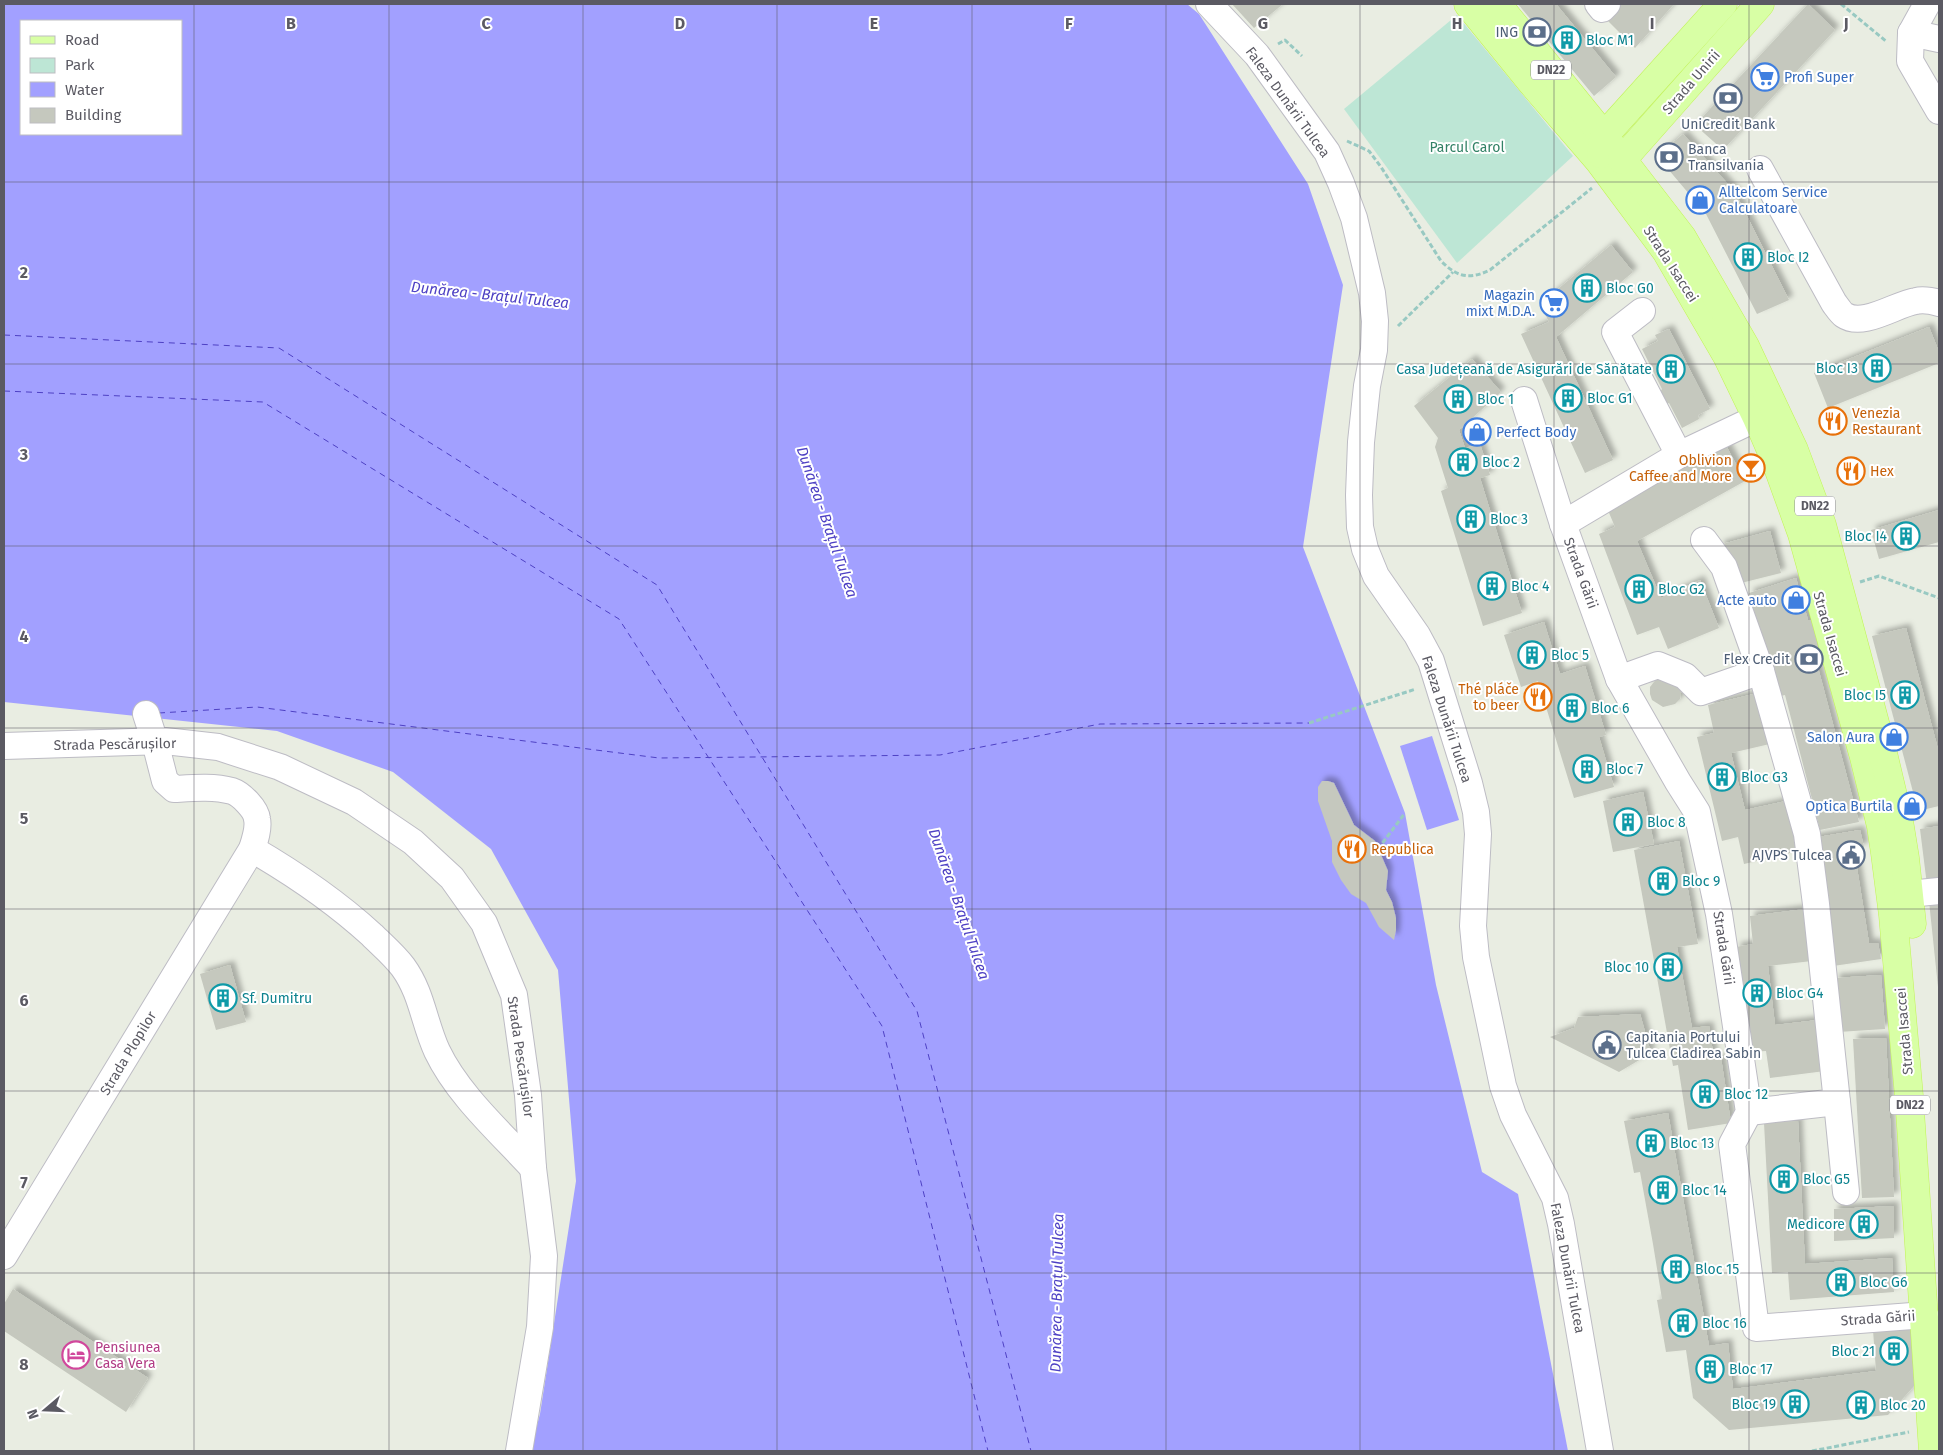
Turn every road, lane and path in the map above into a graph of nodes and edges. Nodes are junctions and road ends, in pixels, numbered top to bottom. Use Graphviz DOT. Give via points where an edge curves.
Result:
graph roads {
  1 [pos="1209,4"];
  2 [pos="1468,4"];
  3 [pos="1497,4"];
  4 [pos="1598,4"];
  5 [pos="1607,4"];
  6 [pos="1723,4"];
  7 [pos="1760,4"];
  8 [pos="1841,4"];
  9 [pos="1927,4"];
  10 [pos="1911,34"];
  11 [pos="1939,40"];
  12 [pos="1910,61"];
  13 [pos="1939,111"];
  14 [pos="1341,138"];
  15 [pos="1608,157"];
  16 [pos="1760,169"];
  17 [pos="1453,272"];
  18 [pos="1939,303"];
  19 [pos="1642,311"];
  20 [pos="1408,316"];
  21 [pos="1524,400"];
  22 [pos="1757,418"];
  23 [pos="1679,455"];
  24 [pos="1564,524"];
  25 [pos="1704,540"];
  26 [pos="1840,588"];
  27 [pos="1939,598"];
  28 [pos="1761,671"];
  29 [pos="1619,679"];
  30 [pos="1438,682"];
  31 [pos="146,714"];
  32 [pos="1309,723"];
  33 [pos="155,742"];
  34 [pos="4,746"];
  35 [pos="1405,814"];
  36 [pos="252,849"];
  37 [pos="1378,849"];
  38 [pos="1939,891"];
  39 [pos="1909,894"];
  40 [pos="1837,1102"];
  41 [pos="1750,1112"];
  42 [pos="533,1168"];
  43 [pos="1846,1192"];
  44 [pos="4,1256"];
  45 [pos="1939,1262"];
  46 [pos="1925,1314"];
  47 [pos="1912,1432"];
  48 [pos="519,1451"];
  49 [pos="1600,1451"];
  50 [pos="1812,1451"];
  51 [pos="1933,1451"];
  1 -- 30 [label="street, Faleza Dunării Tulcea" via="1257,55 1327,152 1354,218 1372,293 1374,321 1374,350 1361,442 1360,527 1376,576 1417,635"];
  2 -- 15 [label="main road, Strada Isaccei / DN22" via="1566,122"];
  3 -- 15 [label="main road, Strada Isaccei / DN22"];
  4 -- 5 [label="street" via="1602,9"];
  6 -- 15 [label="main road, Strada Unirii"];
  7 -- 15 [label="main road, Strada Unirii"];
  8 -- 12 [label="path"];
  9 -- 10 [label="street"];
  10 -- 11 [label="street"];
  10 -- 12 [label="street"];
  12 -- 13 [label="street"];
  14 -- 17 [label="path" via="1369,151 1441,261"];
  15 -- 17 [label="path" via="1490,270 1478,276"];
  15 -- 22 [label="main road, Strada Isaccei / DN22" via="1727,356"];
  15 -- 26 [label="main road, Strada Isaccei / DN22" via="1682,237 1745,346 1794,450 1822,525"];
  16 -- 18 [label="street" via="1834,303 1845,316 1857,320 1869,318 1916,300"];
  17 -- 20 [label="path"];
  19 -- 23 [label="street" via="1615,332"];
  21 -- 24 [label="street, Strada Gării"];
  22 -- 23 [label="street"];
  22 -- 46 [label="main road, Strada Isaccei / DN22" via="1802,534 1881,826 1901,998"];
  23 -- 24 [label="street"];
  24 -- 29 [label="street, Strada Gării"];
  25 -- 28 [label="street" via="1724,567"];
  26 -- 27 [label="path" via="1879,576"];
  26 -- 39 [label="main road, Strada Isaccei / DN22" via="1899,821"];
  28 -- 29 [label="street" via="1702,692 1685,676 1658,665"];
  28 -- 40 [label="street" via="1807,834"];
  29 -- 41 [label="street, Strada Gării" via="1697,812 1719,914"];
  30 -- 32 [label="path"];
  30 -- 49 [label="street, Faleza Dunării Tulcea" via="1476,812 1478,863 1473,926 1476,957 1503,1086 1513,1115 1555,1198 1562,1224"];
  31 -- 33 [label="street"];
  33 -- 34 [label="street, Strada Pescărușilor"];
  33 -- 36 [label="street" via="165,781 174,789 211,788 233,792 248,803 257,818"];
  33 -- 42 [label="street, Strada Pescărușilor" via="218,747 280,767 354,802 413,842 452,878 484,923 514,995 528,1095"];
  35 -- 37 [label="path"];
  36 -- 42 [label="street" via="297,875 350,915 402,966 413,982 437,1050 453,1079"];
  36 -- 44 [label="street, Strada Plopilor"];
  38 -- 39 [label="street"];
  39 -- 45 [label="main road, Strada Isaccei / DN22"];
  40 -- 41 [label="street"];
  40 -- 43 [label="street"];
  41 -- 46 [label="street, Strada Gării" via="1732,1144 1756,1328"];
  42 -- 48 [label="street, Strada Pescărușilor" via="544,1256 540,1327"];
  46 -- 51 [label="main road, Strada Isaccei / DN22"];
  47 -- 50 [label="path"];
}
